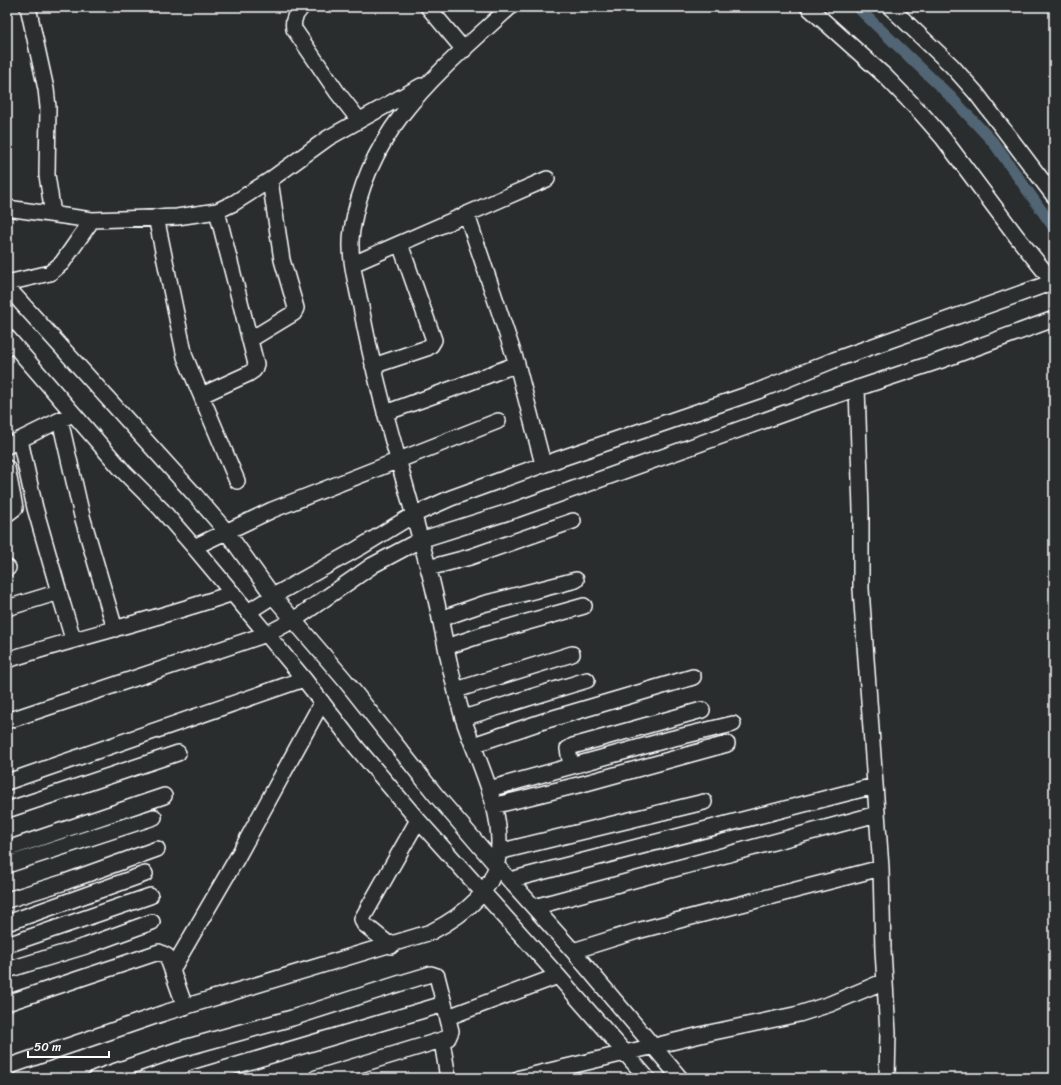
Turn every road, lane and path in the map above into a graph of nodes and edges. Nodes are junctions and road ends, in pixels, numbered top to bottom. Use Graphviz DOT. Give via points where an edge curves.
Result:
graph roads {
  1 [pos="28,7"];
  2 [pos="302,7"];
  3 [pos="428,7"];
  4 [pos="510,7"];
  5 [pos="808,7"];
  6 [pos="890,7"];
  7 [pos="464,50"];
  8 [pos="429,81"];
  9 [pos="359,120"];
  10 [pos="547,179"];
  11 [pos="270,180"];
  12 [pos="1054,196"];
  13 [pos="7,208"];
  14 [pos="217,211"];
  15 [pos="53,214"];
  16 [pos="467,215"];
  17 [pos="156,217"];
  18 [pos="92,220"];
  19 [pos="400,244"];
  20 [pos="353,264"];
  21 [pos="1053,282"];
  22 [pos="7,283"];
  23 [pos="7,287"];
  24 [pos="1054,319"];
  25 [pos="7,337"];
  26 [pos="251,339"];
  27 [pos="517,364"];
  28 [pos="373,366"];
  29 [pos="857,388"];
  30 [pos="202,395"];
  31 [pos="385,412"];
  32 [pos="66,417"];
  33 [pos="498,421"];
  34 [pos="14,443"];
  35 [pos="398,460"];
  36 [pos="543,464"];
  37 [pos="7,468"];
  38 [pos="238,481"];
  39 [pos="7,514"];
  40 [pos="413,516"];
  41 [pos="573,521"];
  42 [pos="226,531"];
  43 [pos="420,540"];
  44 [pos="194,547"];
  45 [pos="428,568"];
  46 [pos="576,580"];
  47 [pos="59,592"];
  48 [pos="233,593"];
  49 [pos="273,596"];
  50 [pos="584,606"];
  51 [pos="7,608"];
  52 [pos="248,612"];
  53 [pos="440,619"];
  54 [pos="294,620"];
  55 [pos="115,629"];
  56 [pos="267,634"];
  57 [pos="73,639"];
  58 [pos="446,647"];
  59 [pos="572,654"];
  60 [pos="7,660"];
  61 [pos="693,677"];
  62 [pos="304,679"];
  63 [pos="586,680"];
  64 [pos="456,690"];
  65 [pos="322,702"];
  66 [pos="702,710"];
  67 [pos="463,718"];
  68 [pos="7,721"];
  69 [pos="733,724"];
  70 [pos="727,744"];
  71 [pos="473,745"];
  72 [pos="178,753"];
  73 [pos="571,766"];
  74 [pos="7,782"];
  75 [pos="874,786"];
  76 [pos="489,789"];
  77 [pos="164,796"];
  78 [pos="704,802"];
  79 [pos="493,806"];
  80 [pos="7,810"];
  81 [pos="877,814"];
  82 [pos="154,817"];
  83 [pos="418,820"];
  84 [pos="7,849"];
  85 [pos="157,849"];
  86 [pos="497,858"];
  87 [pos="7,865"];
  88 [pos="881,868"];
  89 [pos="145,874"];
  90 [pos="510,880"];
  91 [pos="483,891"];
  92 [pos="150,896"];
  93 [pos="7,900"];
  94 [pos="534,907"];
  95 [pos="152,922"];
  96 [pos="7,923"];
  97 [pos="7,945"];
  98 [pos="391,946"];
  99 [pos="573,951"];
  100 [pos="173,968"];
  101 [pos="7,970"];
  102 [pos="558,976"];
  103 [pos="595,978"];
  104 [pos="885,981"];
  105 [pos="575,994"];
  106 [pos="7,1003"];
  107 [pos="185,1007"];
  108 [pos="446,1011"];
  109 [pos="442,1041"];
  110 [pos="654,1046"];
  111 [pos="627,1054"];
  112 [pos="7,1067"];
  113 [pos="96,1078"];
  114 [pos="194,1078"];
  115 [pos="316,1078"];
  116 [pos="448,1078"];
  117 [pos="520,1078"];
  118 [pos="647,1078"];
  119 [pos="680,1078"];
  120 [pos="887,1078"];
  1 -- 15 [label="street" via="46,89 47,175"];
  2 -- 9 [label="street" via="294,16 294,29"];
  3 -- 7 [label="street"];
  4 -- 7 [label="street"];
  5 -- 21 [label="street" via="885,76 935,128"];
  6 -- 12 [label="street" via="976,92"];
  7 -- 8 [label="street"];
  8 -- 9 [label="street"];
  8 -- 20 [label="street" via="404,109 383,140 368,172 352,229"];
  9 -- 11 [label="street" via="328,138"];
  10 -- 16 [label="street"];
  11 -- 14 [label="street"];
  11 -- 26 [label="street" via="282,260 296,308 294,313"];
  13 -- 15 [label="street"];
  14 -- 17 [label="street"];
  14 -- 26 [label="street"];
  15 -- 18 [label="street"];
  16 -- 19 [label="street"];
  16 -- 27 [label="street"];
  17 -- 18 [label="street"];
  17 -- 30 [label="street" via="183,350"];
  18 -- 22 [label="street" via="62,262 50,273"];
  19 -- 20 [label="street"];
  19 -- 28 [label="street" via="434,340 427,348"];
  20 -- 28 [label="street"];
  21 -- 36 [label="street" via="834,360 758,391"];
  23 -- 42 [label="street"];
  24 -- 29 [label="street"];
  25 -- 32 [label="street"];
  26 -- 30 [label="street" via="256,357 254,370"];
  27 -- 31 [label="street"];
  27 -- 36 [label="street"];
  28 -- 31 [label="street"];
  29 -- 43 [label="street" via="515,510"];
  29 -- 75 [label="street" via="861,589"];
  30 -- 38 [label="street"];
  31 -- 35 [label="street"];
  32 -- 34 [label="street"];
  32 -- 44 [label="street" via="123,470"];
  32 -- 55 [label="street" via="82,516"];
  33 -- 35 [label="street"];
  34 -- 47 [label="street"];
  35 -- 40 [label="street"];
  35 -- 42 [label="street"];
  36 -- 40 [label="street" via="451,498"];
  37 -- 39 [label="street" via="14,508"];
  40 -- 43 [label="street"];
  40 -- 49 [label="street"];
  41 -- 45 [label="street" via="470,557"];
  42 -- 44 [label="street"];
  42 -- 49 [label="street"];
  43 -- 45 [label="street"];
  43 -- 54 [label="street" via="360,573"];
  44 -- 48 [label="street"];
  45 -- 53 [label="street"];
  46 -- 53 [label="street" via="483,604"];
  47 -- 51 [label="street"];
  47 -- 57 [label="street"];
  48 -- 52 [label="street"];
  48 -- 55 [label="street"];
  49 -- 52 [label="street"];
  49 -- 54 [label="street"];
  50 -- 58 [label="street"];
  52 -- 56 [label="street"];
  53 -- 58 [label="street"];
  54 -- 56 [label="street"];
  54 -- 86 [label="street" via="405,758"];
  55 -- 57 [label="street"];
  56 -- 62 [label="street"];
  56 -- 68 [label="street"];
  57 -- 60 [label="street"];
  58 -- 64 [label="street"];
  59 -- 64 [label="street"];
  61 -- 71 [label="street" via="547,720"];
  62 -- 65 [label="street"];
  62 -- 74 [label="street"];
  63 -- 67 [label="street"];
  64 -- 67 [label="street"];
  65 -- 83 [label="street"];
  65 -- 100 [label="street" via="237,858"];
  66 -- 73 [label="street" via="573,746 568,749"];
  67 -- 71 [label="street"];
  69 -- 73 [label="street"];
  70 -- 79 [label="street"];
  71 -- 76 [label="street"];
  72 -- 80 [label="street"];
  73 -- 76 [label="street"];
  75 -- 81 [label="street"];
  75 -- 90 [label="street"];
  76 -- 79 [label="street"];
  77 -- 84 [label="street"];
  78 -- 86 [label="street"];
  79 -- 86 [label="street"];
  81 -- 88 [label="street"];
  81 -- 94 [label="street"];
  82 -- 87 [label="street"];
  83 -- 91 [label="street"];
  83 -- 98 [label="street" via="362,919 364,924"];
  85 -- 93 [label="street"];
  86 -- 90 [label="street"];
  86 -- 91 [label="street"];
  88 -- 99 [label="street" via="676,920"];
  88 -- 104 [label="street"];
  89 -- 96 [label="street"];
  90 -- 94 [label="street"];
  91 -- 98 [label="street" via="461,914 446,924"];
  91 -- 102 [label="street"];
  92 -- 97 [label="street"];
  94 -- 99 [label="street"];
  95 -- 101 [label="street" via="86,946"];
  98 -- 107 [label="street"];
  99 -- 103 [label="street"];
  100 -- 106 [label="street" via="167,956 159,952"];
  100 -- 107 [label="street"];
  102 -- 105 [label="street"];
  102 -- 108 [label="street"];
  103 -- 105 [label="street"];
  103 -- 110 [label="street"];
  104 -- 110 [label="street" via="799,1014"];
  104 -- 120 [label="street"];
  105 -- 111 [label="street"];
  107 -- 112 [label="street"];
  108 -- 109 [label="street" via="451,1034"];
  108 -- 113 [label="street" via="437,976 431,974 292,1018 177,1050"];
  108 -- 114 [label="street"];
  109 -- 115 [label="street"];
  109 -- 116 [label="street"];
  110 -- 111 [label="street"];
  110 -- 119 [label="street"];
  111 -- 117 [label="street"];
  111 -- 118 [label="street"];
}
